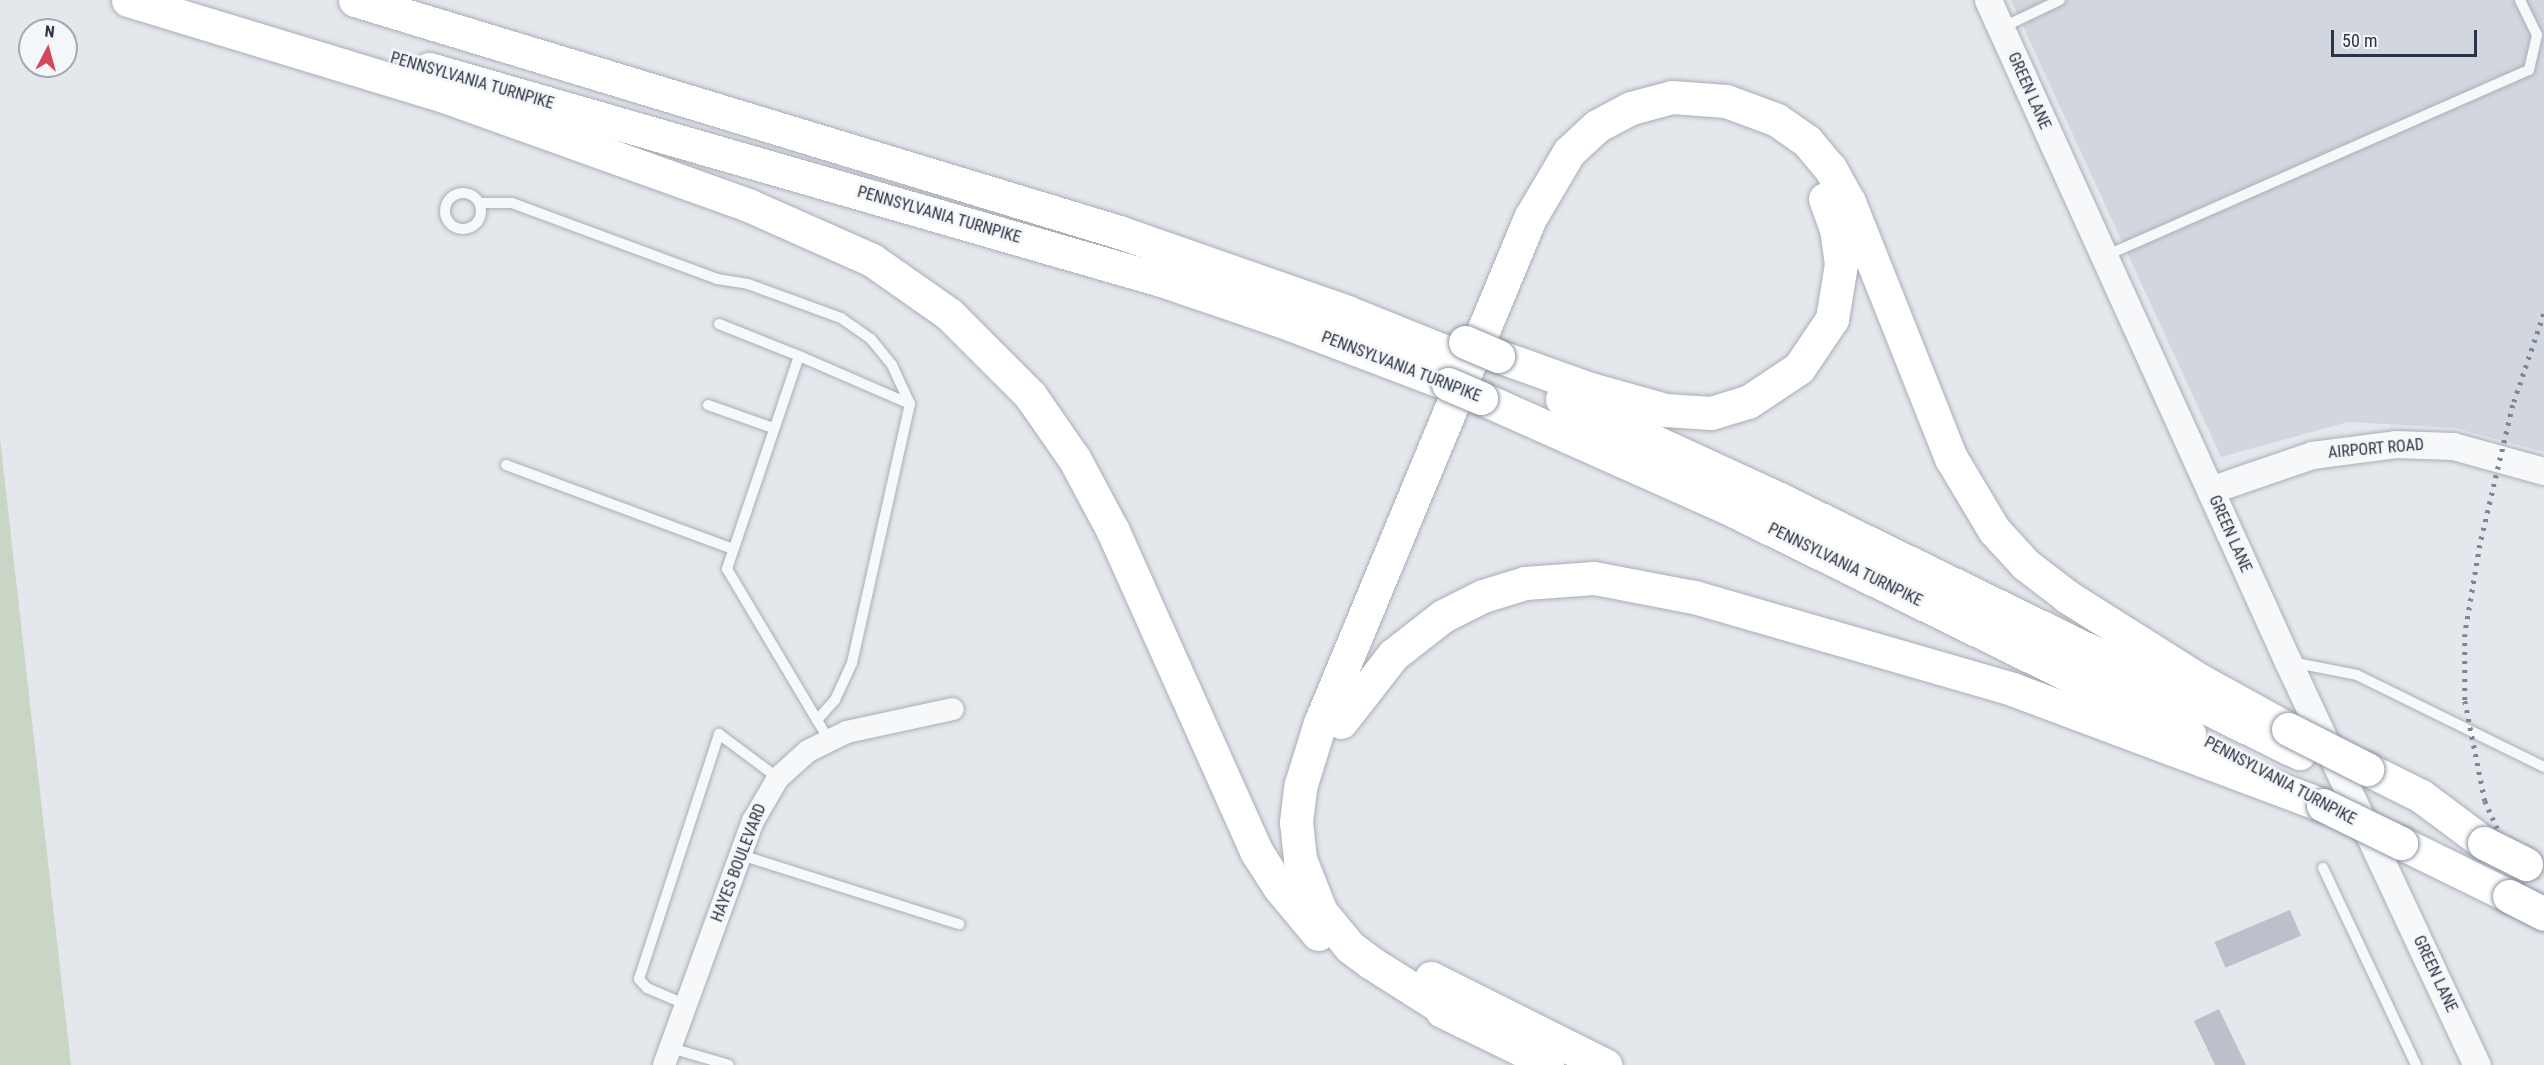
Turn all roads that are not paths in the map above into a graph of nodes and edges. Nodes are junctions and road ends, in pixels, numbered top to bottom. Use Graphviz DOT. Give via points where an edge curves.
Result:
graph roads {
  1 [pos="128,0"];
  2 [pos="188,0"];
  3 [pos="355,0"];
  4 [pos="1988,0"];
  5 [pos="2060,0"];
  6 [pos="2520,0"];
  7 [pos="2001,28"];
  8 [pos="480,203"];
  9 [pos="2104,256"];
  10 [pos="719,324"];
  11 [pos="799,356"];
  12 [pos="1458,361"];
  13 [pos="1490,374"];
  14 [pos="910,404"];
  15 [pos="708,405"];
  16 [pos="773,428"];
  17 [pos="507,465"];
  18 [pos="2544,471"];
  19 [pos="2210,490"];
  20 [pos="734,549"];
  21 [pos="2288,662"];
  22 [pos="953,709"];
  23 [pos="817,720"];
  24 [pos="1341,722"];
  25 [pos="829,740"];
  26 [pos="2293,741"];
  27 [pos="2544,766"];
  28 [pos="778,778"];
  29 [pos="2323,805"];
  30 [pos="741,855"];
  31 [pos="2323,868"];
  32 [pos="2535,868"];
  33 [pos="2544,914"];
  34 [pos="959,924"];
  35 [pos="687,1005"];
  36 [pos="1463,1021"];
  37 [pos="668,1056"];
  38 [pos="729,1065"];
  39 [pos="1554,1065"];
  40 [pos="1605,1065"];
  41 [pos="2416,1065"];
  42 [pos="2477,1065"];
  1 -- 36 [label="highway" via="444,96 646,166 817,232 872,260 920,291 992,353 1035,402 1076,460 1113,531 1239,816 1279,887 1310,927 1356,967 1379,983"];
  2 -- 12 [label="highway, PENNSYLVANIA TURNPIKE" via="1161,280 1290,324"];
  3 -- 12 [label="highway, PENNSYLVANIA TURNPIKE" via="922,171 1233,271"];
  4 -- 7 [label="street, GREEN LANE"];
  5 -- 7 [label="lane"];
  6 -- 9 [label="lane" via="2537,35 2529,70"];
  7 -- 9 [label="street, GREEN LANE"];
  8 -- 14 [label="lane" via="512,203 717,279 748,284 841,318 871,339 892,365"];
  9 -- 19 [label="street, GREEN LANE"];
  10 -- 11 [label="lane"];
  11 -- 14 [label="lane"];
  11 -- 16 [label="lane"];
  12 -- 13 [label="highway, PENNSYLVANIA TURNPIKE, bridge"];
  12 -- 13 [label="highway, bridge"];
  13 -- 24 [label="highway" via="1665,410 1711,413 1748,402 1799,368 1832,319 1841,264 1831,210 1813,176 1787,149 1757,129 1722,118 1686,115 1651,120 1619,133 1591,154 1558,198 1517,283"];
  13 -- 26 [label="highway, PENNSYLVANIA TURNPIKE" via="1760,490"];
  13 -- 29 [label="highway, PENNSYLVANIA TURNPIKE" via="1779,532 2167,722"];
  14 -- 23 [label="lane" via="852,663 835,700"];
  15 -- 16 [label="lane"];
  16 -- 20 [label="lane"];
  17 -- 20 [label="lane"];
  18 -- 19 [label="street, AIRPORT ROAD" via="2475,450 2395,444 2312,455"];
  19 -- 21 [label="street, GREEN LANE"];
  20 -- 23 [label="lane" via="727,569"];
  21 -- 27 [label="lane" via="2357,675"];
  21 -- 42 [label="street, GREEN LANE"];
  22 -- 25 [label="street, HAYES BOULEVARD" via="861,727"];
  23 -- 25 [label="lane"];
  24 -- 29 [label="highway" via="1393,655 1443,616 1525,583 1594,578 1694,597 2012,689"];
  24 -- 40 [label="highway" via="1322,775 1315,815 1324,874 1347,914 1383,948 1428,976"];
  25 -- 28 [label="street, HAYES BOULEVARD" via="808,751"];
  26 -- 32 [label="highway, PENNSYLVANIA TURNPIKE, bridge"];
  26 -- 36 [label="highway" via="2077,603 2025,564 1999,536 1978,509 1951,458 1849,202 1830,168 1807,141 1777,120 1726,101 1672,98 1631,108 1583,138 1558,166 1539,198 1320,723 1300,784 1296,822 1300,859 1321,912 1350,946 1370,962"];
  28 -- 30 [label="street, HAYES BOULEVARD" via="753,821"];
  28 -- 35 [label="lane" via="719,734 639,979 646,988"];
  29 -- 33 [label="highway, PENNSYLVANIA TURNPIKE, bridge"];
  30 -- 34 [label="lane"];
  30 -- 35 [label="street, HAYES BOULEVARD"];
  31 -- 41 [label="lane"];
  35 -- 37 [label="street, HAYES BOULEVARD"];
  36 -- 39 [label="highway"];
  37 -- 38 [label="lane"];
}
